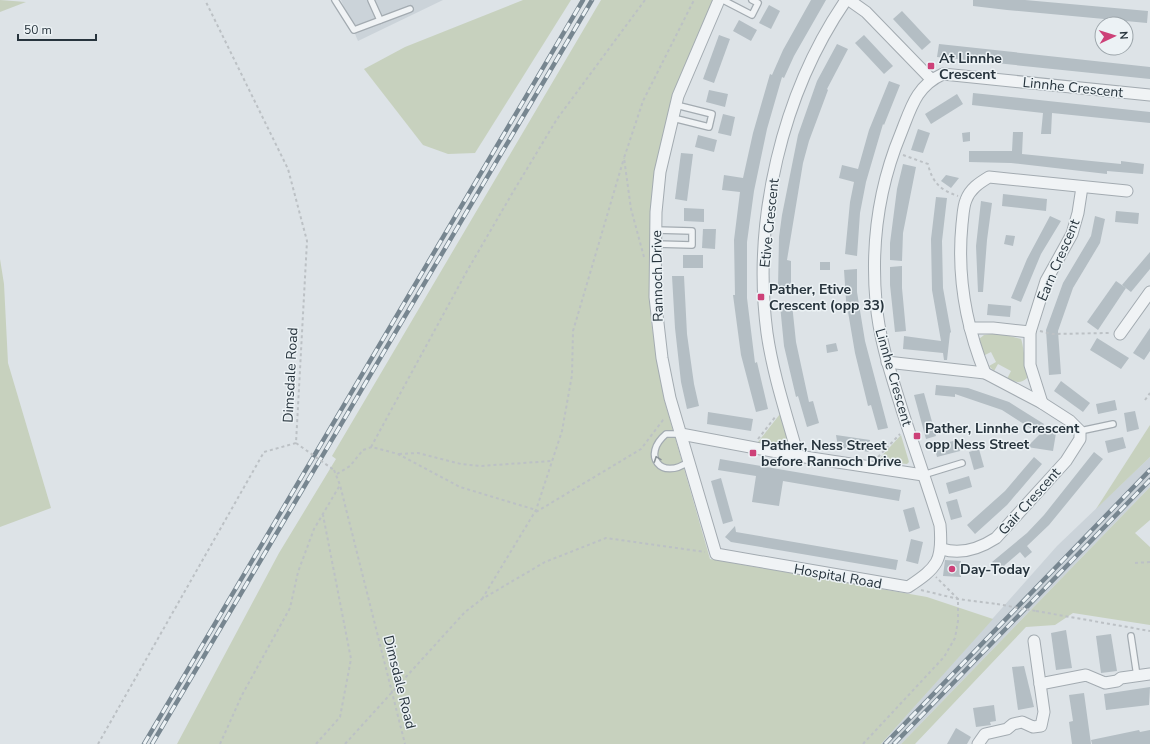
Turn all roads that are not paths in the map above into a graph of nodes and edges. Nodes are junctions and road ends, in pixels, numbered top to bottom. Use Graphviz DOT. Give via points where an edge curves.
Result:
graph roads {
  1 [pos="335,0"];
  2 [pos="371,0"];
  3 [pos="718,0"];
  4 [pos="723,0"];
  5 [pos="752,0"];
  6 [pos="846,0"];
  7 [pos="849,0"];
  8 [pos="410,9"];
  9 [pos="380,20"];
  10 [pos="931,79"];
  11 [pos="1150,95"];
  12 [pos="676,105"];
  13 [pos="673,118"];
  14 [pos="1082,187"];
  15 [pos="1127,191"];
  16 [pos="656,230"];
  17 [pos="656,244"];
  18 [pos="1150,292"];
  19 [pos="970,328"];
  20 [pos="1031,331"];
  21 [pos="1120,334"];
  22 [pos="887,362"];
  23 [pos="985,373"];
  24 [pos="1042,403"];
  25 [pos="1113,424"];
  26 [pos="1080,430"];
  27 [pos="680,434"];
  28 [pos="798,456"];
  29 [pos="688,462"];
  30 [pos="962,463"];
  31 [pos="924,475"];
  32 [pos="942,549"];
  33 [pos="716,554"];
  34 [pos="1131,636"];
  35 [pos="1034,641"];
  36 [pos="1150,674"];
  37 [pos="1137,676"];
  38 [pos="1040,684"];
  39 [pos="978,744"];
  1 -- 9 [label="lane" via="354,30"];
  2 -- 9 [label="lane"];
  3 -- 12 [label="street, Rannoch Drive"];
  4 -- 5 [label="lane" via="752,15 758,3"];
  6 -- 28 [label="street, Etive Crescent" via="830,23 790,112 769,204 763,292 767,334"];
  7 -- 10 [label="street" via="866,12"];
  8 -- 9 [label="lane"];
  10 -- 11 [label="street, Linnhe Crescent" via="943,74 957,75"];
  10 -- 22 [label="street, Linnhe Crescent" via="918,92 893,152 885,176 877,224 874,265 876,302"];
  12 -- 13 [label="street, Rannoch Drive"];
  12 -- 13 [label="lane" via="712,114 709,127"];
  13 -- 16 [label="street, Rannoch Drive" via="657,188"];
  14 -- 15 [label="street"];
  14 -- 19 [label="street" via="989,177 978,184 966,199 960,247 962,289"];
  14 -- 20 [label="street, Earn Crescent" via="1072,234 1046,281"];
  16 -- 17 [label="street, Rannoch Drive"];
  16 -- 17 [label="lane" via="692,231 692,245"];
  17 -- 27 [label="street, Rannoch Drive" via="657,318 662,358"];
  18 -- 21 [label="street"];
  19 -- 20 [label="street"];
  19 -- 23 [label="street"];
  20 -- 24 [label="street, Earn Crescent" via="1030,365"];
  22 -- 23 [label="street"];
  22 -- 31 [label="street, Linnhe Crescent"];
  23 -- 24 [label="street"];
  24 -- 26 [label="street"];
  25 -- 26 [label="lane"];
  26 -- 32 [label="street, Gair Crescent" via="1080,439 1066,461 996,538 972,550 952,552"];
  27 -- 28 [label="street"];
  27 -- 29 [label="street, Rannoch Drive"];
  29 -- 27 [label="lane, one-way" via="673,470 662,468 656,459 654,449 657,441 666,434"];
  28 -- 31 [label="street"];
  29 -- 33 [label="street, Rannoch Drive"];
  30 -- 31 [label="lane"];
  31 -- 32 [label="street, Linnhe Crescent" via="940,525"];
  32 -- 33 [label="street, Hospital Road" via="931,572 908,587"];
  34 -- 37 [label="lane"];
  35 -- 38 [label="street"];
  36 -- 37 [label="street"];
  37 -- 38 [label="street" via="1105,684 1086,675"];
  38 -- 39 [label="street" via="1044,712 1041,726 1033,727 1022,722 1012,724 1007,729 985,734"];
}
